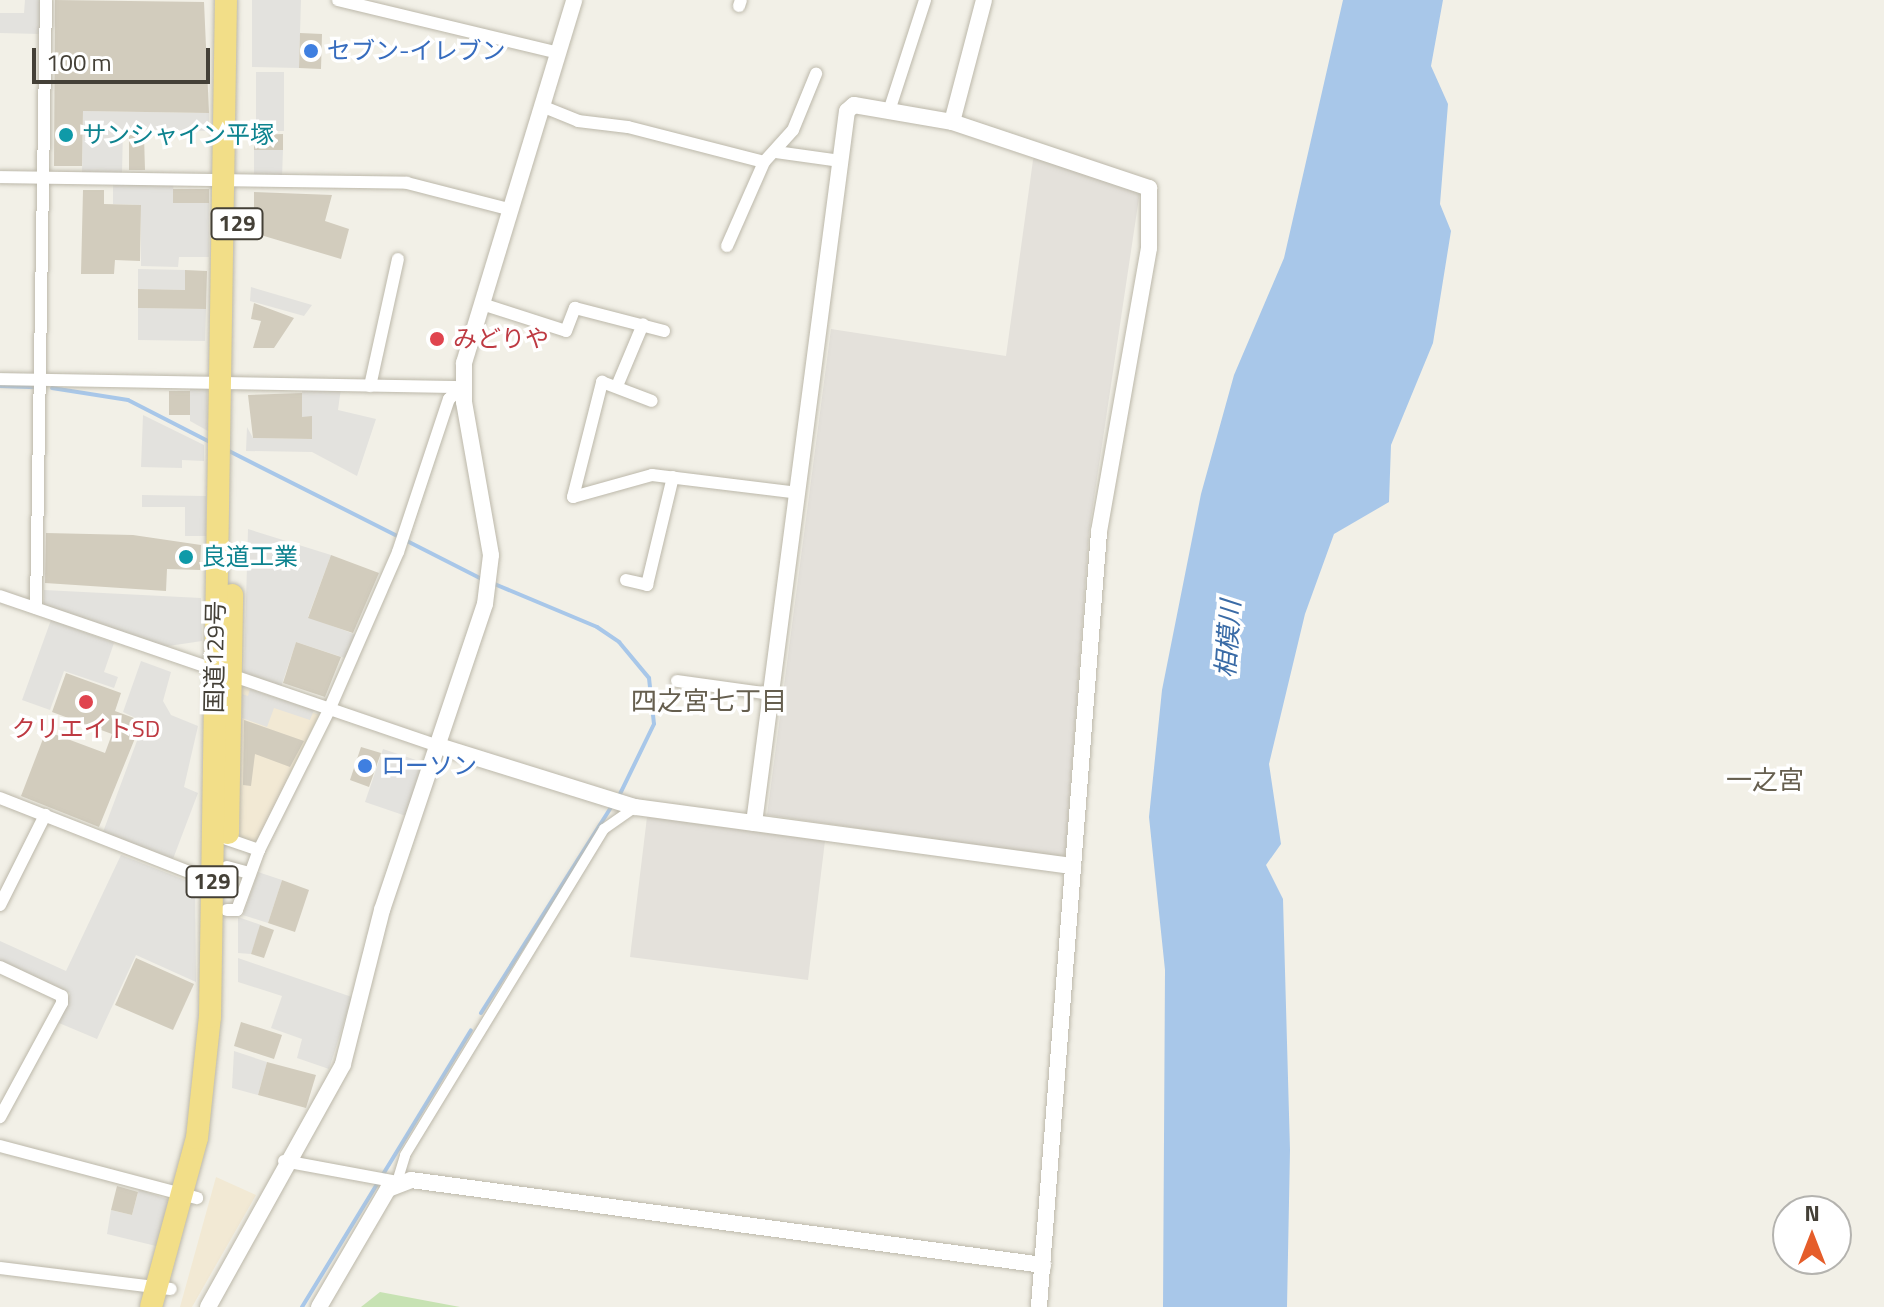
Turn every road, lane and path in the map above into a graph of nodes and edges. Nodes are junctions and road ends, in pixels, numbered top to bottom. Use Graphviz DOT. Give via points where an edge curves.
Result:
graph roads {
  1 [pos="46,0"];
  2 [pos="226,0"];
  3 [pos="240,0"];
  4 [pos="338,0"];
  5 [pos="574,0"];
  6 [pos="925,0"];
  7 [pos="984,0"];
  8 [pos="559,53"];
  9 [pos="816,74"];
  10 [pos="544,107"];
  11 [pos="889,111"];
  12 [pos="952,122"];
  13 [pos="776,152"];
  14 [pos="840,161"];
  15 [pos="764,162"];
  16 [pos="0,177"];
  17 [pos="44,178"];
  18 [pos="230,181"];
  19 [pos="512,210"];
  20 [pos="727,246"];
  21 [pos="398,259"];
  22 [pos="482,304"];
  23 [pos="643,324"];
  24 [pos="664,331"];
  25 [pos="0,379"];
  26 [pos="42,379"];
  27 [pos="228,382"];
  28 [pos="370,386"];
  29 [pos="617,386"];
  30 [pos="462,387"];
  31 [pos="652,401"];
  32 [pos="673,477"];
  33 [pos="798,493"];
  34 [pos="626,580"];
  35 [pos="0,596"];
  36 [pos="36,608"];
  37 [pos="223,676"];
  38 [pos="677,681"];
  39 [pos="771,694"];
  40 [pos="329,710"];
  41 [pos="439,746"];
  42 [pos="0,798"];
  43 [pos="629,806"];
  44 [pos="45,815"];
  45 [pos="754,823"];
  46 [pos="227,839"];
  47 [pos="259,850"];
  48 [pos="1073,866"];
  49 [pos="250,873"];
  50 [pos="220,874"];
  51 [pos="0,905"];
  52 [pos="227,910"];
  53 [pos="0,967"];
  54 [pos="0,1117"];
  55 [pos="0,1146"];
  56 [pos="284,1161"];
  57 [pos="391,1179"];
  58 [pos="190,1196"];
  59 [pos="1043,1265"];
  60 [pos="0,1268"];
  61 [pos="161,1298"];
  62 [pos="208,1307"];
  63 [pos="319,1307"];
  64 [pos="1039,1307"];
  1 -- 17 [label="street"];
  2 -- 18 [label="highway, 国道129号 / 129"];
  3 -- 18 [label="highway, 国道129号 / 129"];
  4 -- 8 [label="street"];
  5 -- 8 [label="street"];
  6 -- 11 [label="street"];
  7 -- 12 [label="street"];
  8 -- 10 [label="street"];
  9 -- 13 [label="street" via="793,130"];
  10 -- 15 [label="street" via="578,121 628,127"];
  10 -- 19 [label="street"];
  11 -- 12 [label="street"];
  11 -- 14 [label="street" via="854,105 847,111"];
  12 -- 48 [label="street" via="1139,183 1152,196 1099,532"];
  13 -- 14 [label="street"];
  13 -- 15 [label="street"];
  14 -- 33 [label="street"];
  15 -- 20 [label="street"];
  16 -- 17 [label="street"];
  17 -- 18 [label="street"];
  17 -- 26 [label="street"];
  18 -- 19 [label="street" via="407,183"];
  18 -- 27 [label="highway, 国道129号 / 129"];
  19 -- 22 [label="street"];
  21 -- 28 [label="street"];
  22 -- 23 [label="street" via="566,331 575,308"];
  22 -- 30 [label="street"];
  23 -- 24 [label="street"];
  23 -- 29 [label="street"];
  25 -- 26 [label="street"];
  26 -- 27 [label="street"];
  26 -- 36 [label="street"];
  27 -- 28 [label="street"];
  27 -- 37 [label="highway, 国道129号 / 129"];
  28 -- 30 [label="street"];
  29 -- 31 [label="street"];
  29 -- 32 [label="street" via="602,382 573,497 652,475"];
  30 -- 40 [label="street" via="449,399 398,552"];
  30 -- 41 [label="street" via="487,517 490,582"];
  32 -- 33 [label="street"];
  32 -- 34 [label="street" via="647,585"];
  33 -- 39 [label="street"];
  35 -- 36 [label="street"];
  36 -- 37 [label="street"];
  37 -- 40 [label="street"];
  37 -- 46 [label="highway, 国道129号 / 129"];
  37 -- 50 [label="highway, 国道129号 / 129"];
  38 -- 39 [label="street"];
  39 -- 45 [label="street"];
  40 -- 41 [label="street"];
  40 -- 47 [label="street"];
  41 -- 43 [label="street"];
  41 -- 56 [label="street" via="379,922 349,1048"];
  42 -- 44 [label="street"];
  43 -- 45 [label="street"];
  43 -- 57 [label="street" via="604,829"];
  44 -- 50 [label="street"];
  44 -- 51 [label="street"];
  45 -- 48 [label="street"];
  46 -- 47 [label="street"];
  46 -- 50 [label="highway, 国道129号 / 129"];
  47 -- 49 [label="street"];
  48 -- 59 [label="street"];
  49 -- 50 [label="street"];
  49 -- 52 [label="street" via="237,910"];
  50 -- 52 [label="highway, 国道129号 / 129"];
  50 -- 58 [label="highway, 国道129号 / 129"];
  52 -- 58 [label="highway, 国道129号 / 129" via="218,1088"];
  53 -- 54 [label="street" via="62,996 62,1003"];
  55 -- 58 [label="street"];
  56 -- 57 [label="street"];
  56 -- 62 [label="street"];
  57 -- 59 [label="street"];
  57 -- 63 [label="street"];
  58 -- 61 [label="highway, 国道129号 / 129"];
  59 -- 64 [label="street"];
  60 -- 61 [label="street"];
}
